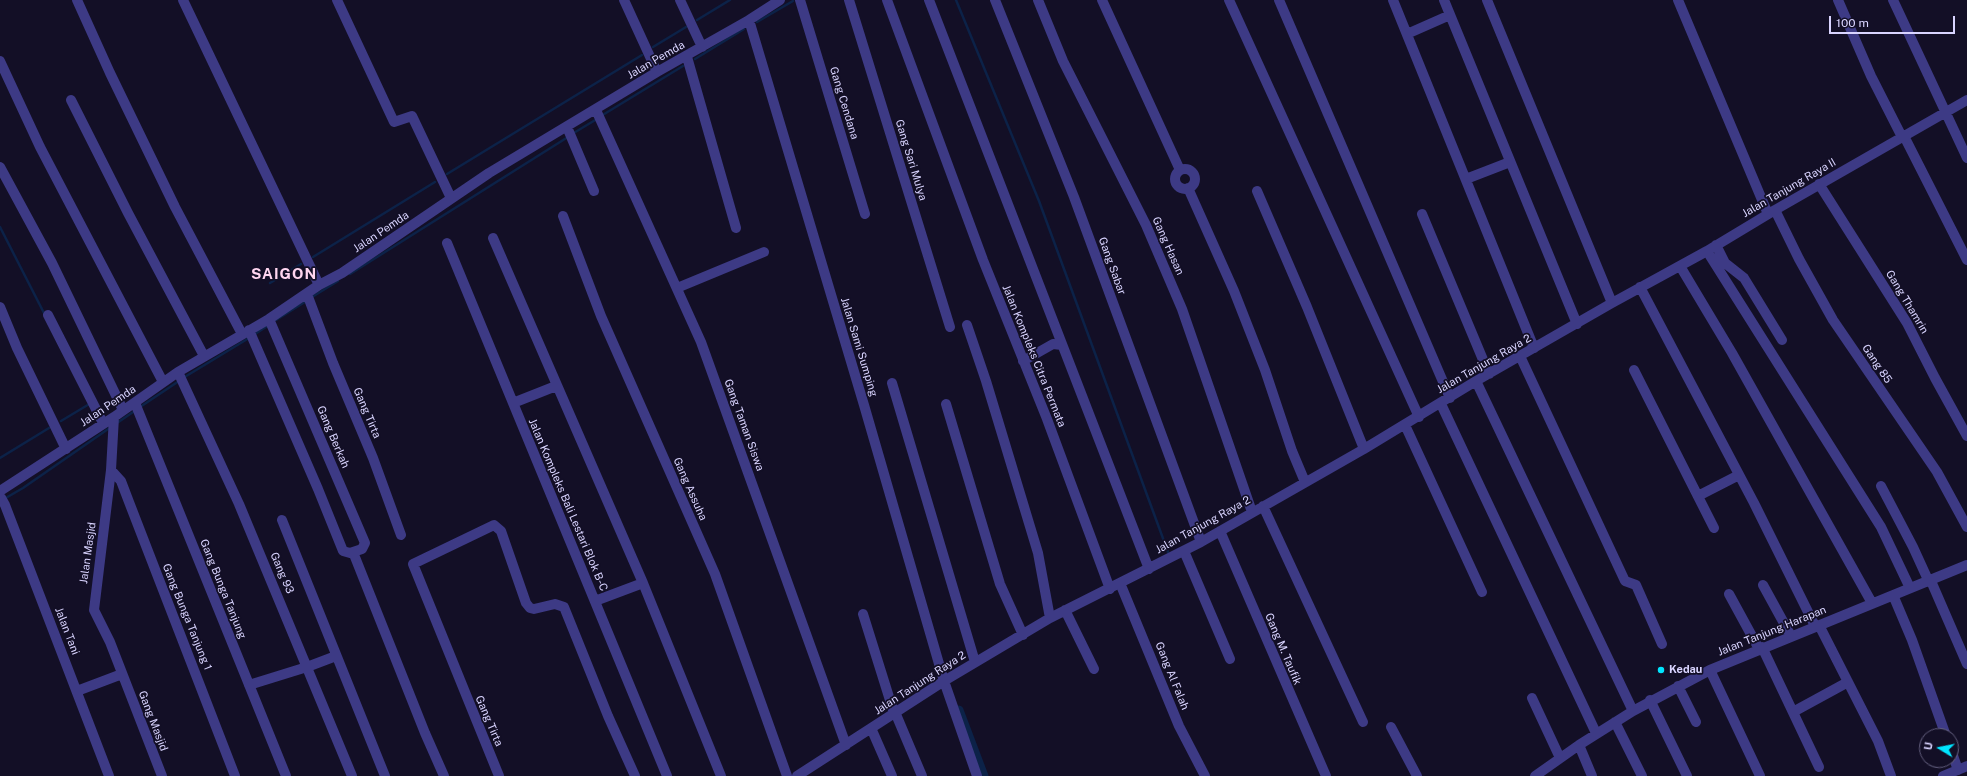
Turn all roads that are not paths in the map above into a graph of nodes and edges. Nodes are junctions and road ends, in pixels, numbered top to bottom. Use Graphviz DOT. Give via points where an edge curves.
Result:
graph roads {
  1 [pos="77,0"];
  2 [pos="183,0"];
  3 [pos="337,0"];
  4 [pos="624,0"];
  5 [pos="680,0"];
  6 [pos="780,0"];
  7 [pos="800,0"];
  8 [pos="849,0"];
  9 [pos="887,0"];
  10 [pos="929,0"];
  11 [pos="995,0"];
  12 [pos="1038,0"];
  13 [pos="1102,0"];
  14 [pos="1229,0"];
  15 [pos="1279,0"];
  16 [pos="1393,0"];
  17 [pos="1444,0"];
  18 [pos="1487,0"];
  19 [pos="1678,0"];
  20 [pos="1838,0"];
  21 [pos="1893,0"];
  22 [pos="1450,15"];
  23 [pos="749,20"];
  24 [pos="1407,34"];
  25 [pos="702,47"];
  26 [pos="687,57"];
  27 [pos="0,61"];
  28 [pos="657,72"];
  29 [pos="71,100"];
  30 [pos="1967,100"];
  31 [pos="1945,113"];
  32 [pos="599,116"];
  33 [pos="567,127"];
  34 [pos="1903,137"];
  35 [pos="1967,158"];
  36 [pos="1510,162"];
  37 [pos="0,167"];
  38 [pos="1466,179"];
  39 [pos="1819,184"];
  40 [pos="594,191"];
  41 [pos="1257,191"];
  42 [pos="451,198"];
  43 [pos="1772,212"];
  44 [pos="865,214"];
  45 [pos="1422,214"];
  46 [pos="563,216"];
  47 [pos="736,228"];
  48 [pos="493,238"];
  49 [pos="447,243"];
  50 [pos="1716,245"];
  51 [pos="1707,251"];
  52 [pos="764,252"];
  53 [pos="1967,260"];
  54 [pos="1680,266"];
  55 [pos="319,285"];
  56 [pos="1640,287"];
  57 [pos="677,288"];
  58 [pos="308,297"];
  59 [pos="1622,297"];
  60 [pos="1612,303"];
  61 [pos="0,307"];
  62 [pos="48,315"];
  63 [pos="270,322"];
  64 [pos="1577,324"];
  65 [pos="967,325"];
  66 [pos="950,327"];
  67 [pos="249,334"];
  68 [pos="1782,340"];
  69 [pos="1062,345"];
  70 [pos="1534,348"];
  71 [pos="204,356"];
  72 [pos="1520,356"];
  73 [pos="1023,361"];
  74 [pos="1634,370"];
  75 [pos="1489,374"];
  76 [pos="181,377"];
  77 [pos="1476,381"];
  78 [pos="163,382"];
  79 [pos="892,383"];
  80 [pos="556,386"];
  81 [pos="1450,398"];
  82 [pos="513,403"];
  83 [pos="946,404"];
  84 [pos="1441,404"];
  85 [pos="137,407"];
  86 [pos="123,410"];
  87 [pos="1419,416"];
  88 [pos="114,422"];
  89 [pos="103,423"];
  90 [pos="1405,425"];
  91 [pos="1967,436"];
  92 [pos="66,448"];
  93 [pos="1364,449"];
  94 [pos="111,470"];
  95 [pos="1739,475"];
  96 [pos="1305,482"];
  97 [pos="1881,486"];
  98 [pos="0,491"];
  99 [pos="1698,496"];
  100 [pos="2,499"];
  101 [pos="1263,506"];
  102 [pos="1252,512"];
  103 [pos="282,520"];
  104 [pos="1967,526"];
  105 [pos="1714,528"];
  106 [pos="1220,531"];
  107 [pos="401,535"];
  108 [pos="1201,542"];
  109 [pos="1184,551"];
  110 [pos="353,552"];
  111 [pos="1967,565"];
  112 [pos="1148,569"];
  113 [pos="1930,581"];
  114 [pos="642,582"];
  115 [pos="1120,583"];
  116 [pos="1764,585"];
  117 [pos="1910,588"];
  118 [pos="1110,589"];
  119 [pos="1482,592"];
  120 [pos="1729,594"];
  121 [pos="1893,596"];
  122 [pos="595,601"];
  123 [pos="1872,603"];
  124 [pos="1065,610"];
  125 [pos="863,614"];
  126 [pos="1050,618"];
  127 [pos="1817,626"];
  128 [pos="1023,635"];
  129 [pos="1791,636"];
  130 [pos="1662,644"];
  131 [pos="1761,648"];
  132 [pos="336,656"];
  133 [pos="1230,659"];
  134 [pos="975,662"];
  135 [pos="1967,664"];
  136 [pos="307,667"];
  137 [pos="1094,669"];
  138 [pos="1710,670"];
  139 [pos="122,674"];
  140 [pos="944,681"];
  141 [pos="1848,682"];
  142 [pos="249,685"];
  143 [pos="1678,686"];
  144 [pos="77,691"];
  145 [pos="1532,698"];
  146 [pos="1650,700"];
  147 [pos="1632,711"];
  148 [pos="1793,712"];
  149 [pos="895,713"];
  150 [pos="1363,722"];
  151 [pos="1615,722"];
  152 [pos="1696,722"];
  153 [pos="1391,727"];
  154 [pos="871,728"];
  155 [pos="1943,728"];
  156 [pos="1596,733"];
  157 [pos="846,745"];
  158 [pos="1578,745"];
  159 [pos="1560,758"];
  160 [pos="1819,766"];
  161 [pos="1963,768"];
  162 [pos="813,772"];
  163 [pos="109,776"];
  164 [pos="162,776"];
  165 [pos="235,776"];
  166 [pos="286,776"];
  167 [pos="352,776"];
  168 [pos="385,776"];
  169 [pos="444,776"];
  170 [pos="499,776"];
  171 [pos="635,776"];
  172 [pos="667,776"];
  173 [pos="721,776"];
  174 [pos="787,776"];
  175 [pos="797,776"];
  176 [pos="892,776"];
  177 [pos="922,776"];
  178 [pos="977,776"];
  179 [pos="1205,776"];
  180 [pos="1326,776"];
  181 [pos="1417,776"];
  182 [pos="1535,776"];
  183 [pos="1592,776"];
  184 [pos="1642,776"];
  185 [pos="1688,776"];
  186 [pos="1760,776"];
  187 [pos="1891,776"];
  188 [pos="1943,776"];
  1 -- 67 [label="street" via="175,207"];
  2 -- 55 [label="street"];
  3 -- 42 [label="street" via="394,122 412,116"];
  4 -- 28 [label="street"];
  5 -- 25 [label="street"];
  6 -- 23 [label="street, Jalan Pemda"];
  7 -- 44 [label="street, Gang Cendana"];
  8 -- 66 [label="street, Gang Sari Mulya"];
  9 -- 73 [label="street, Jalan Kompleks Citra Permata"];
  10 -- 69 [label="street"];
  11 -- 108 [label="street, Gang Sabar" via="1074,197"];
  12 -- 102 [label="street, Gang Hasan" via="1063,61 1146,226 1182,310"];
  13 -- 96 [label="street" via="1180,170 1189,170 1194,177 1192,185 1188,188 1240,306"];
  14 -- 87 [label="street"];
  15 -- 81 [label="street"];
  16 -- 24 [label="street"];
  17 -- 22 [label="street"];
  18 -- 60 [label="street"];
  19 -- 43 [label="street, Gang 85"];
  20 -- 34 [label="street" via="1868,70"];
  21 -- 31 [label="street"];
  22 -- 24 [label="street"];
  22 -- 36 [label="street"];
  23 -- 25 [label="street, Jalan Pemda"];
  23 -- 140 [label="street, Jalan Sami Sumping"];
  24 -- 38 [label="street"];
  25 -- 26 [label="street, Jalan Pemda"];
  26 -- 28 [label="street, Jalan Pemda"];
  26 -- 47 [label="street"];
  27 -- 78 [label="street" via="40,147"];
  28 -- 32 [label="street, Jalan Pemda"];
  29 -- 71 [label="street"];
  30 -- 31 [label="street, Jalan Tanjung Raya II"];
  31 -- 34 [label="street, Jalan Tanjung Raya II"];
  31 -- 35 [label="street"];
  32 -- 33 [label="street, Jalan Pemda"];
  32 -- 57 [label="street, Gang Taman Siswa"];
  33 -- 40 [label="street"];
  33 -- 42 [label="street, Jalan Pemda"];
  34 -- 39 [label="street, Jalan Tanjung Raya II"];
  34 -- 53 [label="street"];
  36 -- 38 [label="street"];
  36 -- 64 [label="street"];
  37 -- 86 [label="street" via="52,263"];
  38 -- 70 [label="street"];
  39 -- 43 [label="street, Jalan Tanjung Raya II"];
  39 -- 91 [label="street, Gang Thamrin" via="1907,323"];
  41 -- 93 [label="street"];
  42 -- 55 [label="street, Jalan Pemda" via="342,273"];
  43 -- 50 [label="street, Jalan Tanjung Raya II"];
  43 -- 104 [label="street, Gang 85" via="1834,320 1937,472"];
  45 -- 75 [label="street"];
  46 -- 174 [label="street, Gang Assuha" via="601,316 715,574"];
  48 -- 80 [label="street"];
  49 -- 82 [label="street, Jalan Kompleks Bali Lestari Blok B-C"];
  50 -- 51 [label="street, Jalan Tanjung Raya II"];
  50 -- 68 [label="street" via="1725,263 1744,278"];
  51 -- 54 [label="street, Jalan Tanjung Raya II"];
  51 -- 117 [label="street" via="1881,527"];
  52 -- 57 [label="street"];
  54 -- 56 [label="street, Jalan Tanjung Raya II"];
  54 -- 123 [label="street" via="1732,353"];
  55 -- 58 [label="street, Jalan Pemda"];
  56 -- 59 [label="street, Jalan Tanjung Raya II"];
  56 -- 95 [label="street"];
  57 -- 157 [label="street, Gang Taman Siswa" via="717,383"];
  58 -- 63 [label="street, Jalan Pemda"];
  58 -- 107 [label="street, Gang Tirta" via="384,485"];
  59 -- 60 [label="street, Jalan Tanjung Raya 2"];
  60 -- 64 [label="street, Jalan Tanjung Raya 2"];
  61 -- 92 [label="street"];
  62 -- 89 [label="street"];
  63 -- 67 [label="street, Jalan Pemda"];
  63 -- 110 [label="street, Gang Berkah" via="365,543 362,549"];
  64 -- 70 [label="street, Jalan Tanjung Raya 2"];
  65 -- 126 [label="street" via="1038,553"];
  67 -- 71 [label="street, Jalan Pemda"];
  67 -- 110 [label="street" via="343,551"];
  69 -- 73 [label="street" via="1053,344"];
  69 -- 112 [label="street"];
  70 -- 72 [label="street, Jalan Tanjung Raya 2"];
  71 -- 76 [label="street, Jalan Pemda"];
  72 -- 75 [label="street, Jalan Tanjung Raya 2"];
  72 -- 130 [label="street" via="1625,581 1636,585"];
  73 -- 118 [label="street, Jalan Kompleks Citra Permata" via="1047,418"];
  74 -- 99 [label="street"];
  75 -- 77 [label="street, Jalan Tanjung Raya 2"];
  76 -- 78 [label="street, Jalan Pemda"];
  76 -- 136 [label="street, Gang 93" via="239,504"];
  77 -- 81 [label="street, Jalan Tanjung Raya 2"];
  77 -- 147 [label="street"];
  78 -- 85 [label="street, Jalan Pemda"];
  79 -- 134 [label="street"];
  80 -- 82 [label="street"];
  80 -- 114 [label="street"];
  81 -- 84 [label="street, Jalan Tanjung Raya 2"];
  82 -- 122 [label="street, Jalan Kompleks Bali Lestari Blok B-C"];
  83 -- 128 [label="street" via="1000,584"];
  84 -- 87 [label="street, Jalan Tanjung Raya 2"];
  84 -- 156 [label="street"];
  85 -- 86 [label="street, Jalan Pemda"];
  85 -- 142 [label="street, Gang Bunga Tanjung"];
  86 -- 88 [label="street, Jalan Pemda"];
  87 -- 90 [label="street, Jalan Tanjung Raya 2"];
  88 -- 89 [label="street, Jalan Pemda"];
  88 -- 94 [label="street, Jalan Masjid"];
  89 -- 92 [label="street, Jalan Pemda"];
  90 -- 93 [label="street, Jalan Tanjung Raya 2"];
  90 -- 119 [label="street"];
  92 -- 98 [label="street, Jalan Pemda"];
  93 -- 96 [label="street, Jalan Tanjung Raya 2"];
  94 -- 139 [label="street, Jalan Masjid" via="94,610"];
  94 -- 165 [label="street, Gang Bunga Tanjung 1" via="121,481"];
  95 -- 99 [label="street"];
  95 -- 127 [label="street"];
  96 -- 101 [label="street, Jalan Tanjung Raya 2"];
  97 -- 113 [label="street"];
  99 -- 105 [label="street"];
  100 -- 144 [label="street, Jalan Tani"];
  101 -- 102 [label="street, Jalan Tanjung Raya 2"];
  101 -- 150 [label="street"];
  102 -- 106 [label="street, Jalan Tanjung Raya 2"];
  103 -- 132 [label="street"];
  106 -- 108 [label="street, Jalan Tanjung Raya 2"];
  106 -- 180 [label="street, Gang M. Taufik"];
  108 -- 109 [label="street, Jalan Tanjung Raya 2"];
  109 -- 112 [label="street, Jalan Tanjung Raya 2"];
  109 -- 133 [label="street"];
  110 -- 169 [label="street" via="424,734"];
  111 -- 113 [label="street, Jalan Tanjung Harapan"];
  112 -- 115 [label="street, Jalan Tanjung Raya 2"];
  113 -- 117 [label="street, Jalan Tanjung Harapan"];
  113 -- 135 [label="street"];
  114 -- 122 [label="street"];
  114 -- 173 [label="street"];
  115 -- 118 [label="street, Jalan Tanjung Raya 2"];
  115 -- 179 [label="street, Gang Al Falah" via="1179,726"];
  116 -- 129 [label="street"];
  117 -- 121 [label="street, Jalan Tanjung Harapan"];
  118 -- 124 [label="street, Jalan Tanjung Raya 2"];
  120 -- 131 [label="street"];
  121 -- 123 [label="street, Jalan Tanjung Harapan"];
  121 -- 155 [label="street" via="1912,640"];
  122 -- 172 [label="street, Jalan Kompleks Bali Lestari Blok B-C"];
  123 -- 127 [label="street, Jalan Tanjung Harapan"];
  124 -- 126 [label="street, Jalan Tanjung Raya 2"];
  124 -- 137 [label="street"];
  125 -- 149 [label="street"];
  126 -- 128 [label="street, Jalan Tanjung Raya 2"];
  127 -- 129 [label="street, Jalan Tanjung Harapan"];
  127 -- 141 [label="street"];
  128 -- 134 [label="street, Jalan Tanjung Raya 2"];
  129 -- 131 [label="street, Jalan Tanjung Harapan"];
  131 -- 138 [label="street, Jalan Tanjung Harapan"];
  131 -- 148 [label="street"];
  132 -- 136 [label="street"];
  132 -- 168 [label="street"];
  134 -- 140 [label="street, Jalan Tanjung Raya 2"];
  136 -- 142 [label="street"];
  136 -- 167 [label="street, Gang 93"];
  138 -- 143 [label="street, Jalan Tanjung Harapan"];
  138 -- 186 [label="street"];
  139 -- 144 [label="street"];
  139 -- 164 [label="street, Gang Masjid"];
  140 -- 149 [label="street, Jalan Tanjung Raya 2"];
  140 -- 178 [label="street, Jalan Sami Sumping"];
  141 -- 148 [label="street"];
  141 -- 187 [label="street" via="1878,741"];
  142 -- 166 [label="street, Gang Bunga Tanjung"];
  143 -- 146 [label="street, Jalan Tanjung Harapan"];
  143 -- 152 [label="street"];
  144 -- 163 [label="street, Jalan Tani"];
  145 -- 159 [label="street"];
  146 -- 147 [label="street, Jalan Tanjung Harapan"];
  146 -- 185 [label="street"];
  147 -- 151 [label="street, Jalan Tanjung Harapan"];
  148 -- 160 [label="street"];
  149 -- 154 [label="street, Jalan Tanjung Raya 2"];
  149 -- 177 [label="street"];
  151 -- 156 [label="street, Jalan Tanjung Harapan"];
  151 -- 184 [label="street"];
  153 -- 181 [label="street"];
  154 -- 157 [label="street, Jalan Tanjung Raya 2"];
  154 -- 176 [label="street"];
  156 -- 158 [label="street, Jalan Tanjung Harapan"];
  157 -- 162 [label="street, Jalan Tanjung Raya 2"];
  158 -- 159 [label="street, Jalan Tanjung Harapan"];
  158 -- 183 [label="street"];
  159 -- 182 [label="street, Jalan Tanjung Harapan"];
  161 -- 188 [label="street"];
  162 -- 175 [label="street, Jalan Tanjung Raya 2"];
  170 -- 171 [label="street, Gang Tirta" via="413,564 494,525 498,526 530,608 555,604 564,607"];
}
